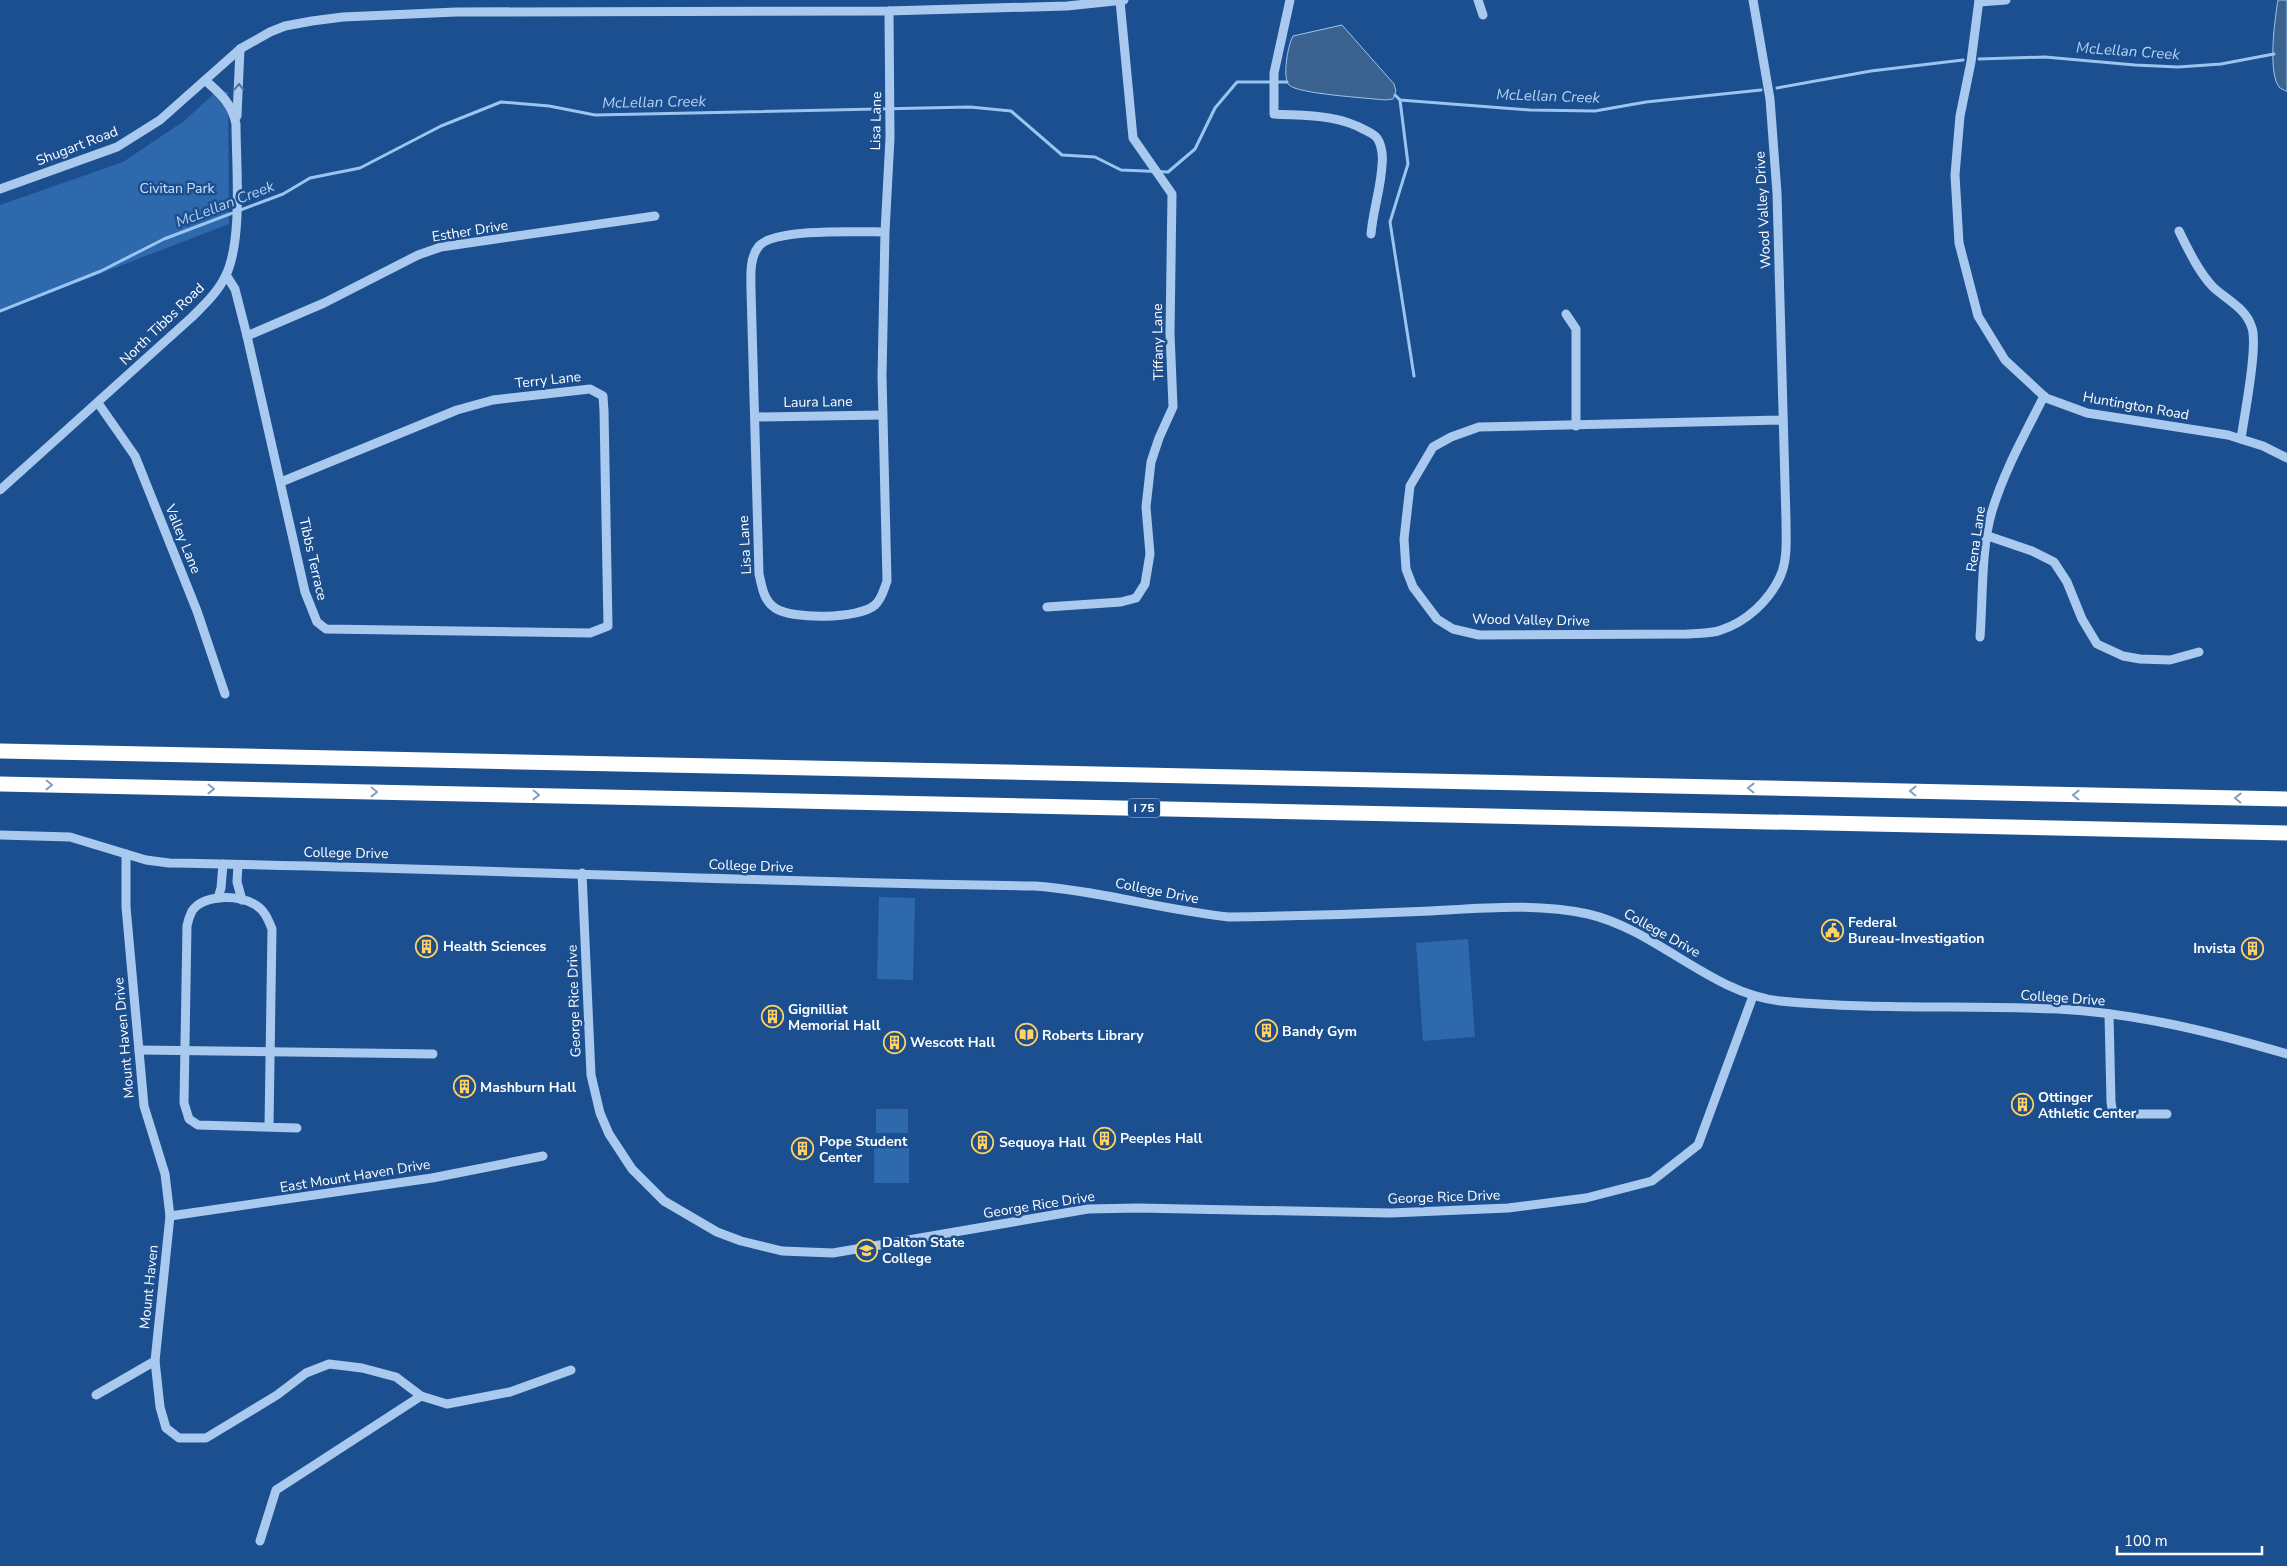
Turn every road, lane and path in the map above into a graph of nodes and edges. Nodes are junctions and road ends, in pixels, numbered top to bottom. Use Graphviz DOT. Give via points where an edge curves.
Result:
graph roads {
  1 [pos="1124,0"];
  2 [pos="1290,0"];
  3 [pos="1478,0"];
  4 [pos="1753,0"];
  5 [pos="2006,0"];
  6 [pos="1120,1"];
  7 [pos="1979,1"];
  8 [pos="1024,4"];
  9 [pos="890,11"];
  10 [pos="1483,15"];
  11 [pos="240,49"];
  12 [pos="206,81"];
  13 [pos="236,124"];
  14 [pos="0,189"];
  15 [pos="655,216"];
  16 [pos="885,232"];
  17 [pos="2179,232"];
  18 [pos="1371,234"];
  19 [pos="226,275"];
  20 [pos="1566,314"];
  21 [pos="247,336"];
  22 [pos="2044,396"];
  23 [pos="98,403"];
  24 [pos="882,415"];
  25 [pos="754,417"];
  26 [pos="1783,420"];
  27 [pos="1576,426"];
  28 [pos="2241,439"];
  29 [pos="2287,458"];
  30 [pos="281,482"];
  31 [pos="0,490"];
  32 [pos="1988,536"];
  33 [pos="1047,606"];
  34 [pos="608,626"];
  35 [pos="1980,637"];
  36 [pos="2199,652"];
  37 [pos="224,694"];
  38 [pos="0,751"];
  39 [pos="0,784"];
  40 [pos="2287,799"];
  41 [pos="2287,833"];
  42 [pos="0,835"];
  43 [pos="126,854"];
  44 [pos="223,864"];
  45 [pos="238,864"];
  46 [pos="582,873"];
  47 [pos="218,898"];
  48 [pos="242,900"];
  49 [pos="1753,996"];
  50 [pos="2108,1014"];
  51 [pos="139,1050"];
  52 [pos="184,1051"];
  53 [pos="271,1052"];
  54 [pos="432,1054"];
  55 [pos="2287,1054"];
  56 [pos="2167,1114"];
  57 [pos="269,1127"];
  58 [pos="297,1128"];
  59 [pos="543,1156"];
  60 [pos="170,1216"];
  61 [pos="156,1361"];
  62 [pos="572,1370"];
  63 [pos="96,1395"];
  64 [pos="421,1396"];
  65 [pos="260,1540"];
  1 -- 6 [label="street"];
  2 -- 18 [label="street" via="1274,73 1274,114 1340,119 1376,137 1381,146 1382,165"];
  3 -- 10 [label="street"];
  4 -- 26 [label="street, Wood Valley Drive" via="1770,99 1777,192"];
  5 -- 7 [label="street"];
  6 -- 8 [label="street"];
  6 -- 33 [label="street, Tiffany Lane" via="1133,138 1172,194 1170,332 1173,407 1151,462 1146,507 1150,554 1145,584 1136,598 1121,602"];
  7 -- 22 [label="street, Huntington Road" via="1960,116 1955,175 1958,243 1978,316 2005,360"];
  8 -- 9 [label="street"];
  9 -- 11 [label="street" via="456,12 343,17 286,26"];
  9 -- 16 [label="street, Lisa Lane" via="890,138"];
  11 -- 12 [label="street"];
  13 -- 11 [label="street, North Tibbs Road, one-way"];
  12 -- 13 [label="street, North Tibbs Road" via="227,100 234,111"];
  12 -- 14 [label="street, Shugart Road" via="160,120 117,147"];
  13 -- 19 [label="street, North Tibbs Road" via="236,236"];
  15 -- 21 [label="street, Esther Drive" via="441,247"];
  16 -- 24 [label="street, Lisa Lane"];
  16 -- 25 [label="street, Lisa Lane" via="783,235 760,246 752,260"];
  17 -- 28 [label="street" via="2198,269 2214,288 2238,306 2252,329 2252,357"];
  19 -- 21 [label="street, Tibbs Terrace" via="235,289"];
  19 -- 23 [label="street, North Tibbs Road" via="215,293"];
  20 -- 27 [label="street" via="1576,329"];
  21 -- 30 [label="street, Tibbs Terrace"];
  22 -- 28 [label="street, Huntington Road" via="2087,413"];
  22 -- 32 [label="street, Rena Lane" via="2008,467 1992,513"];
  23 -- 31 [label="street, North Tibbs Road"];
  23 -- 37 [label="street, Valley Lane" via="134,456 197,611"];
  24 -- 25 [label="street, Laura Lane"];
  24 -- 25 [label="street, Lisa Lane" via="887,581 876,605 861,613 841,615 789,614 774,608 764,596 759,574"];
  26 -- 27 [label="street, Wood Valley Drive"];
  26 -- 27 [label="street, Wood Valley Drive" via="1785,556 1780,577 1764,601 1742,622 1719,631 1686,634 1533,636 1479,635 1453,629 1437,619 1413,587 1406,569 1404,539 1410,486 1433,446 1479,427"];
  28 -- 29 [label="street, Huntington Road"];
  30 -- 34 [label="street, Tibbs Terrace" via="311,611 326,629 590,633"];
  30 -- 34 [label="street, Terry Lane" via="457,410 492,400 590,389 603,396"];
  32 -- 35 [label="street, Rena Lane"];
  32 -- 36 [label="street" via="2054,562 2097,644 2123,656 2140,659 2170,660"];
  40 -- 38 [label="highway, one-way"];
  39 -- 41 [label="highway, I 75, one-way"];
  42 -- 43 [label="street, College Drive" via="70,837"];
  43 -- 44 [label="street, College Drive" via="169,863"];
  43 -- 51 [label="street, Mount Haven Drive" via="126,907"];
  44 -- 45 [label="street, College Drive"];
  44 -- 47 [label="street"];
  45 -- 46 [label="street, College Drive"];
  45 -- 48 [label="street" via="237,882"];
  46 -- 49 [label="street, College Drive" via="1066,888 1229,917 1557,909 1608,920 1633,930"];
  46 -- 49 [label="street, George Rice Drive" via="591,1075 600,1114 609,1134 632,1169 664,1201 717,1232 782,1251 833,1253 1088,1209 1391,1213 1498,1208 1586,1198 1652,1181 1698,1145"];
  47 -- 48 [label="street"];
  47 -- 52 [label="street" via="203,902 192,911 187,926"];
  48 -- 53 [label="street" via="255,905 266,915 272,929"];
  49 -- 50 [label="street, College Drive" via="1824,1004 2058,1009"];
  50 -- 55 [label="street, College Drive" via="2170,1023"];
  50 -- 56 [label="street" via="2113,1114"];
  51 -- 52 [label="street"];
  51 -- 60 [label="street, Mount Haven Drive" via="144,1106 165,1174"];
  52 -- 53 [label="street"];
  52 -- 57 [label="street" via="184,1104 189,1118 198,1125"];
  53 -- 54 [label="street"];
  53 -- 57 [label="street"];
  57 -- 58 [label="street"];
  59 -- 60 [label="street, East Mount Haven Drive" via="423,1180"];
  60 -- 61 [label="street, Mount Haven"];
  61 -- 63 [label="street"];
  61 -- 64 [label="street, Mount Haven" via="160,1407 166,1428 179,1438 206,1438 277,1395 306,1373 330,1364 396,1376"];
  62 -- 64 [label="street" via="510,1392 446,1404"];
  64 -- 65 [label="street" via="276,1490"];
}
